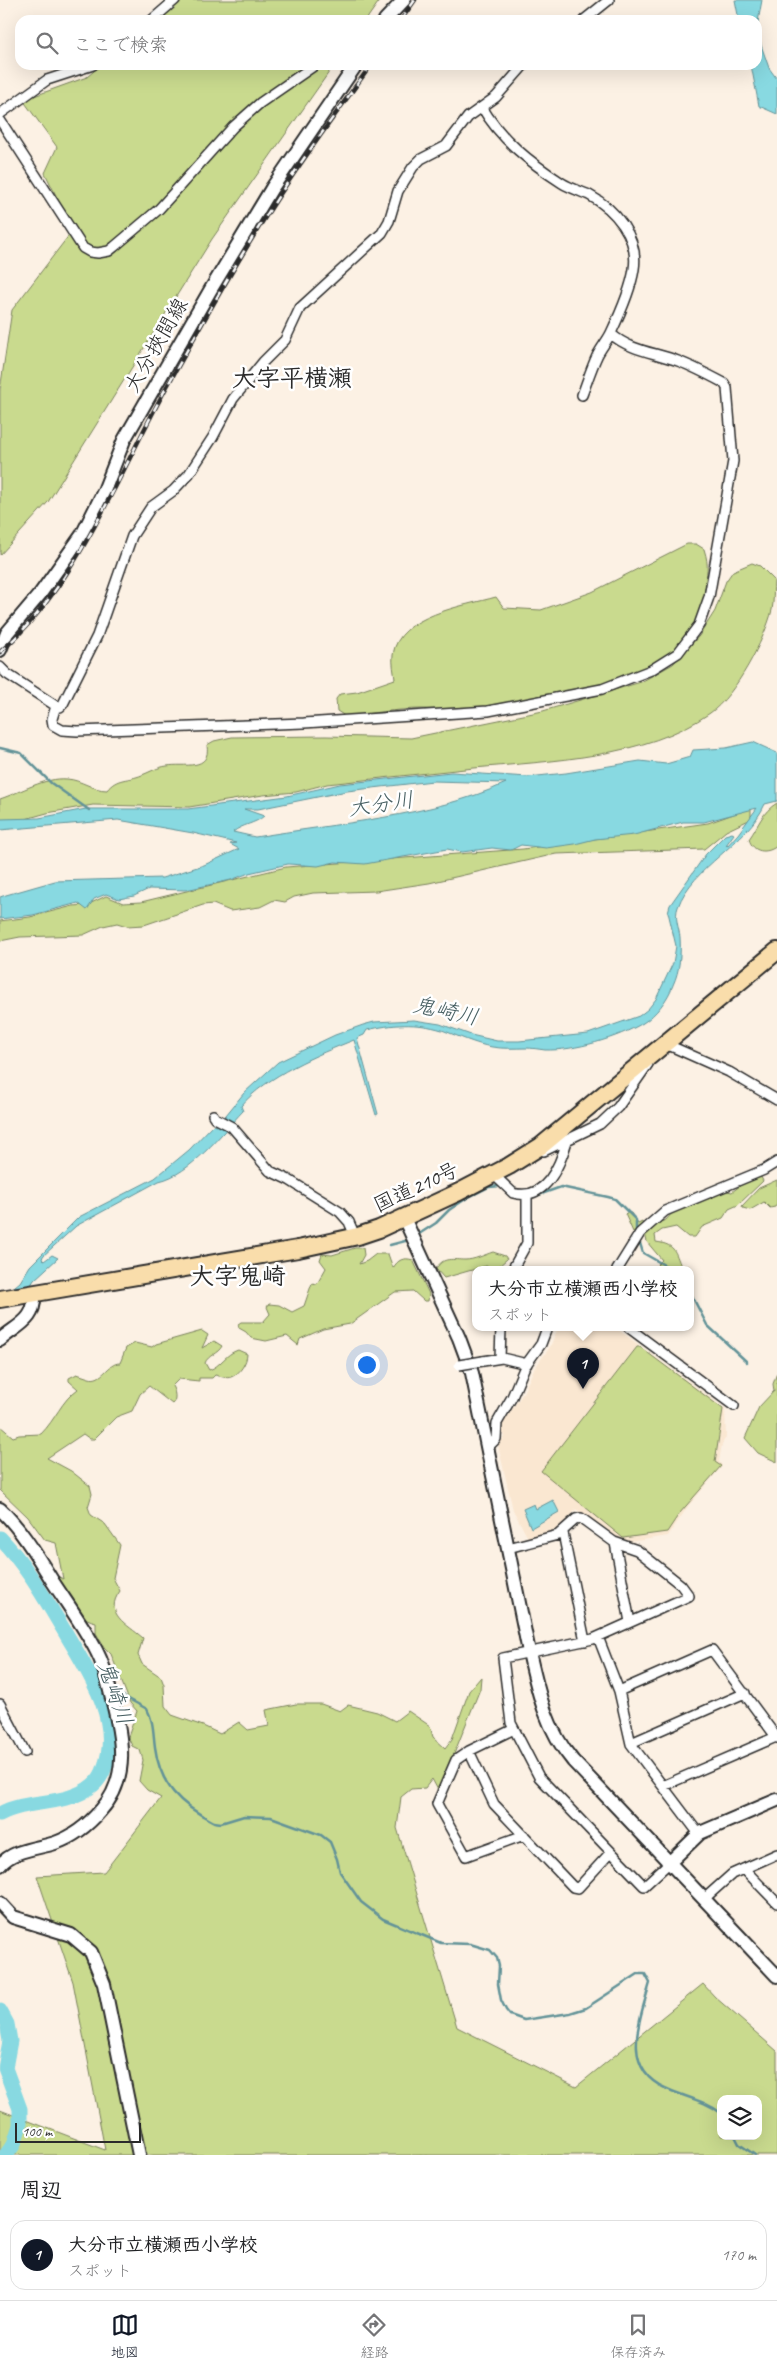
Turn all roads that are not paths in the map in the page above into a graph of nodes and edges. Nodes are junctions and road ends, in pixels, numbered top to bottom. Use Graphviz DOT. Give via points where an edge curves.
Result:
graph roads {
  1 [pos="175,0"];
  2 [pos="404,0"];
  3 [pos="609,0"];
  4 [pos="158,15"];
  5 [pos="390,15"];
  6 [pos="590,15"];
  7 [pos="78,70"];
  8 [pos="308,70"];
  9 [pos="353,70"];
  10 [pos="520,70"];
  11 [pos="482,107"];
  12 [pos="0,120"];
  13 [pos="611,334"];
  14 [pos="582,395"];
  15 [pos="4,634"];
  16 [pos="0,650"];
  17 [pos="0,667"];
  18 [pos="56,706"];
  19 [pos="777,951"];
  20 [pos="661,1048"];
  21 [pos="777,1100"];
  22 [pos="214,1117"];
  23 [pos="567,1140"];
  24 [pos="777,1162"];
  25 [pos="509,1166"];
  26 [pos="494,1174"];
  27 [pos="527,1194"];
  28 [pos="404,1218"];
  29 [pos="355,1236"];
  30 [pos="514,1266"];
  31 [pos="619,1266"];
  32 [pos="29,1294"];
  33 [pos="0,1299"];
  34 [pos="501,1331"];
  35 [pos="547,1331"];
  36 [pos="633,1331"];
  37 [pos="0,1340"];
  38 [pos="500,1358"];
  39 [pos="527,1364"];
  40 [pos="459,1365"];
  41 [pos="734,1406"];
  42 [pos="488,1448"];
  43 [pos="0,1509"];
  44 [pos="563,1533"];
  45 [pos="615,1543"];
  46 [pos="508,1548"];
  47 [pos="630,1622"];
  48 [pos="598,1637"];
  49 [pos="586,1641"];
  50 [pos="529,1652"];
  51 [pos="619,1691"];
  52 [pos="745,1693"];
  53 [pos="0,1704"];
  54 [pos="514,1729"];
  55 [pos="777,1738"];
  56 [pos="631,1743"];
  57 [pos="469,1751"];
  58 [pos="25,1752"];
  59 [pos="663,1786"];
  60 [pos="777,1800"];
  61 [pos="699,1834"];
  62 [pos="524,1835"];
  63 [pos="611,1852"];
  64 [pos="777,1854"];
  65 [pos="669,1863"];
  66 [pos="0,1865"];
  67 [pos="744,1868"];
  68 [pos="704,1899"];
  69 [pos="0,1903"];
  70 [pos="777,1903"];
  71 [pos="777,1976"];
  72 [pos="139,2155"];
  1 -- 4 [label="street"];
  2 -- 5 [label="street"];
  3 -- 6 [label="street"];
  7 -- 12 [label="street" via="47,80"];
  8 -- 12 [label="street" via="260,103 160,208 104,252 90,252 83,248"];
  9 -- 15 [label="street, 大分挾間線" via="272,188 211,289 124,440 97,506 76,544"];
  10 -- 11 [label="street" via="496,97"];
  11 -- 13 [label="street" via="497,130 519,151 563,184 605,206 631,237 634,267"];
  11 -- 18 [label="street" via="468,118 443,148 413,167 398,191 389,222 382,233 300,308 285,340 233,399 189,474 151,507 132,536 95,642 63,704"];
  13 -- 14 [label="street" via="598,355"];
  13 -- 18 [label="street" via="635,349 681,362 723,382 727,388 734,461 709,597 695,632 669,660 602,689 488,711 304,723 77,731 62,730 53,724"];
  15 -- 16 [label="street, 大分挾間線"];
  17 -- 18 [label="street"];
  19 -- 20 [label="highway, 国道210号"];
  20 -- 21 [label="street" via="728,1072"];
  20 -- 23 [label="street" via="614,1111 594,1127"];
  20 -- 25 [label="highway, 国道210号" via="556,1136"];
  22 -- 29 [label="street" via="231,1126 270,1171 340,1212"];
  23 -- 25 [label="street"];
  23 -- 27 [label="street" via="553,1178"];
  24 -- 31 [label="street" via="665,1211 636,1238"];
  25 -- 26 [label="highway, 国道210号"];
  26 -- 27 [label="street" via="513,1193"];
  26 -- 28 [label="highway, 国道210号"];
  27 -- 30 [label="street" via="527,1243"];
  28 -- 29 [label="highway, 国道210号"];
  28 -- 42 [label="street" via="465,1352"];
  29 -- 32 [label="highway, 国道210号" via="298,1249"];
  32 -- 33 [label="highway, 国道210号"];
  32 -- 37 [label="street" via="34,1306 31,1314"];
  34 -- 38 [label="street"];
  35 -- 39 [label="street"];
  36 -- 41 [label="street"];
  38 -- 39 [label="street"];
  38 -- 40 [label="street, bridge"];
  39 -- 42 [label="street" via="497,1423 496,1439"];
  42 -- 46 [label="street"];
  43 -- 66 [label="street" via="26,1539 97,1652 121,1733 122,1761 116,1784 94,1818 67,1838 11,1855"];
  44 -- 45 [label="street" via="581,1518"];
  44 -- 46 [label="street"];
  44 -- 49 [label="street"];
  45 -- 47 [label="street"];
  45 -- 47 [label="street" via="637,1550 681,1585 689,1596"];
  46 -- 50 [label="street"];
  47 -- 48 [label="street"];
  48 -- 49 [label="street"];
  48 -- 51 [label="street"];
  49 -- 50 [label="street"];
  50 -- 54 [label="street" via="504,1658"];
  50 -- 65 [label="street" via="542,1704 562,1747"];
  51 -- 52 [label="street" via="710,1650 715,1652"];
  51 -- 56 [label="street"];
  52 -- 55 [label="street"];
  52 -- 56 [label="street"];
  53 -- 58 [label="street"];
  54 -- 57 [label="street"];
  54 -- 63 [label="street" via="540,1777"];
  55 -- 59 [label="street"];
  56 -- 59 [label="street"];
  57 -- 62 [label="street" via="494,1804"];
  57 -- 62 [label="street" via="456,1760 437,1804 466,1856"];
  59 -- 61 [label="street"];
  60 -- 61 [label="street"];
  61 -- 65 [label="street"];
  62 -- 63 [label="street" via="573,1887 578,1888"];
  63 -- 65 [label="street" via="644,1886"];
  64 -- 67 [label="street"];
  65 -- 68 [label="street"];
  67 -- 68 [label="street" via="727,1877"];
  67 -- 70 [label="street"];
  68 -- 71 [label="street"];
  69 -- 72 [label="street" via="13,1917 70,1936 91,1952 104,1984"];
}
